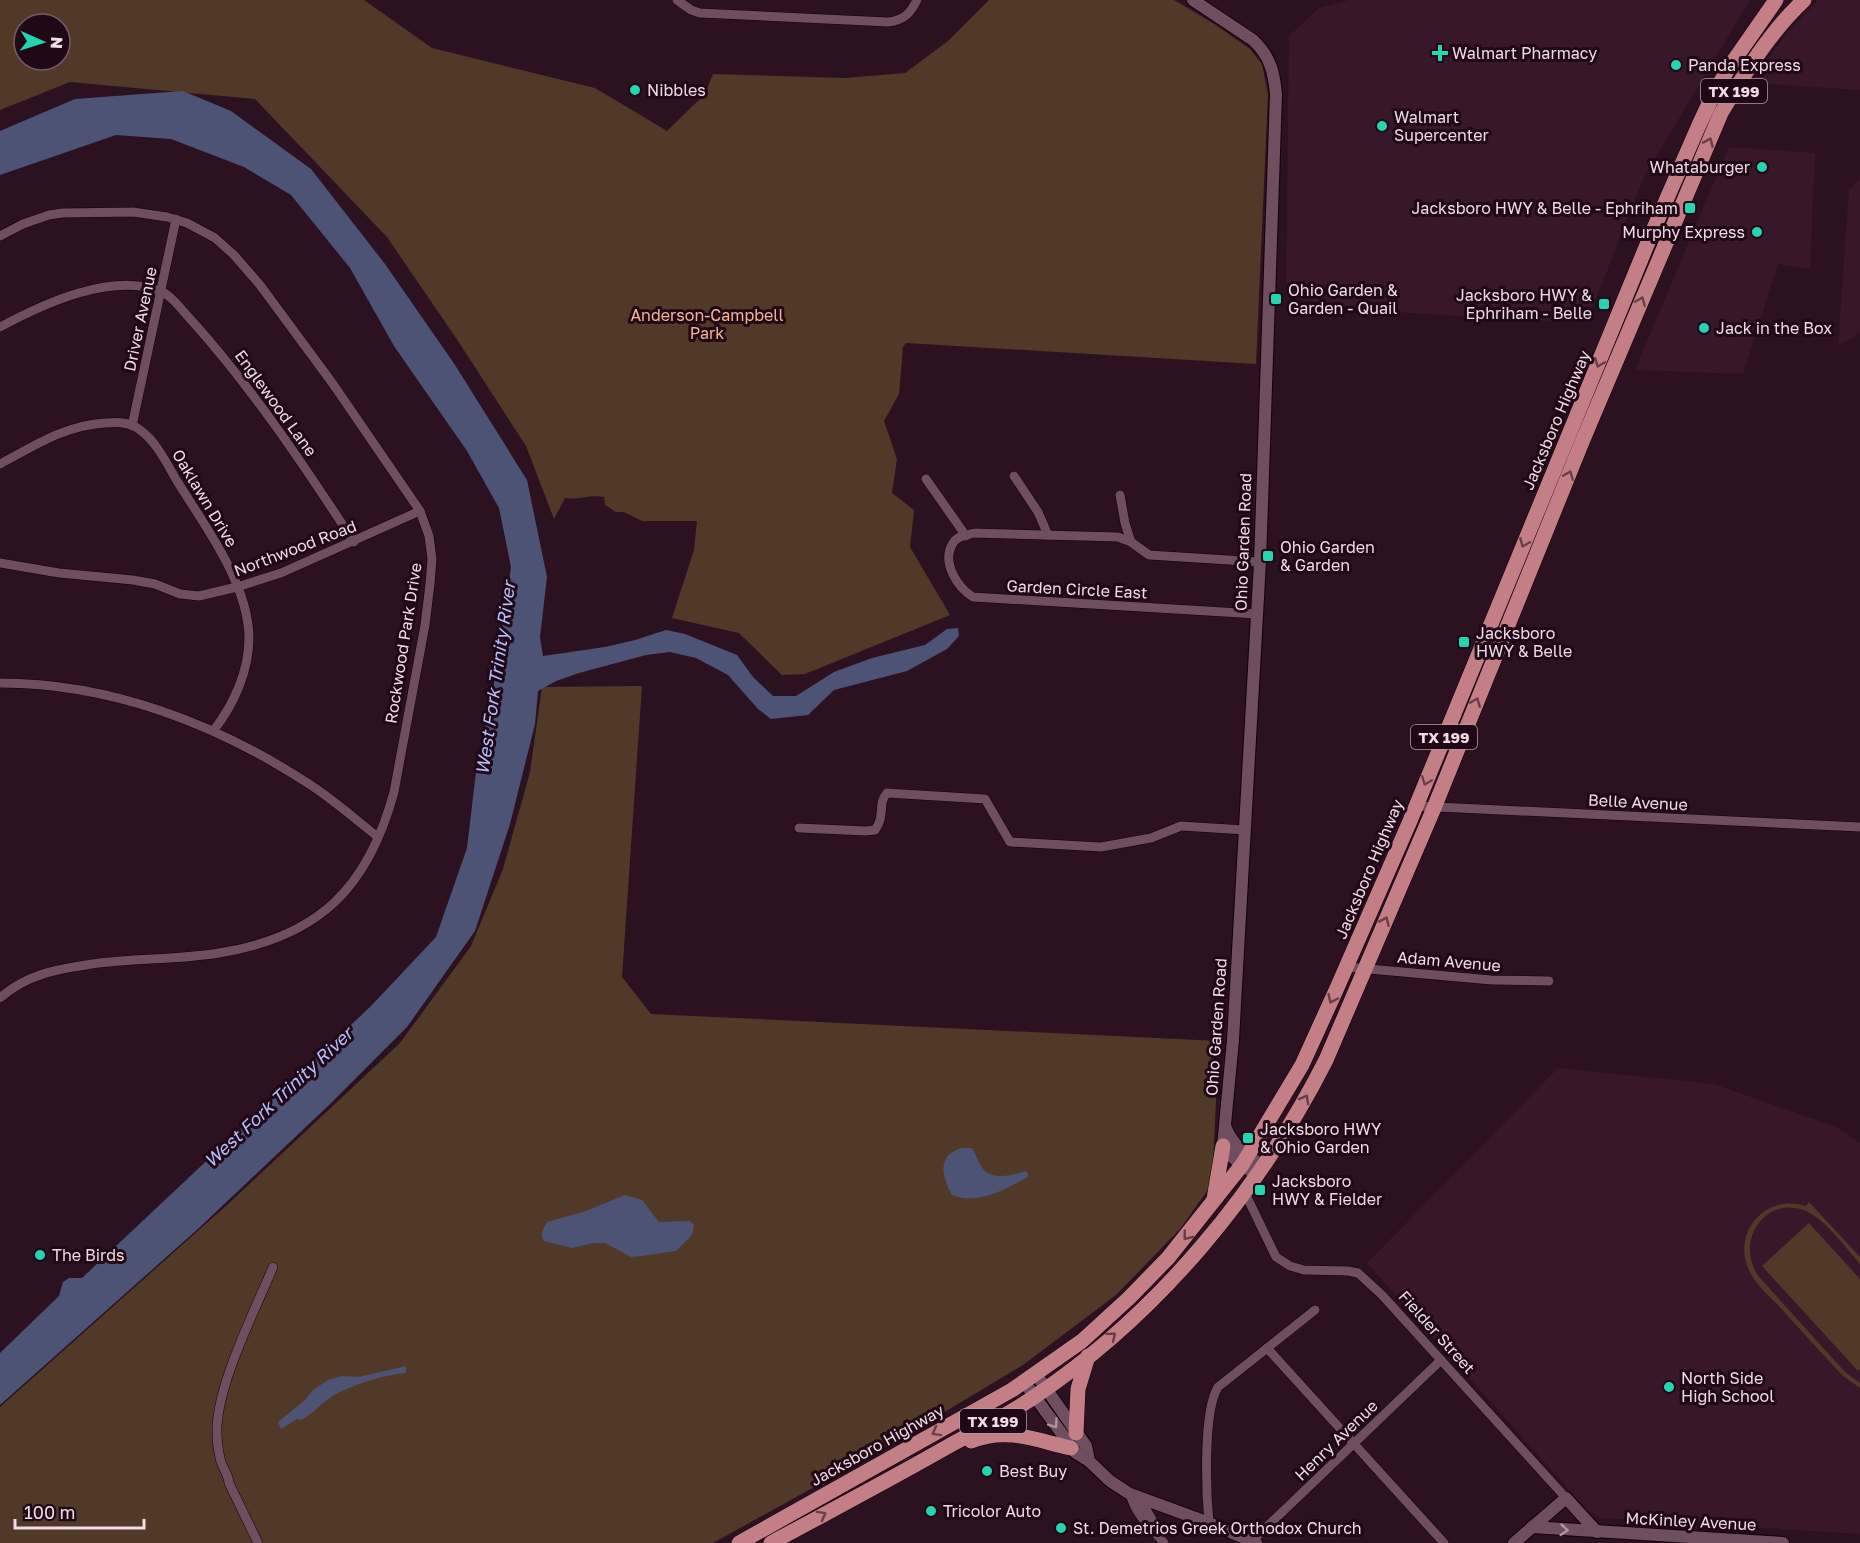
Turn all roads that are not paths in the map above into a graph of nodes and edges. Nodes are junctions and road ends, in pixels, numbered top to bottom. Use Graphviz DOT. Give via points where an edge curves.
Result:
graph roads {
  1 [pos="678,0"];
  2 [pos="917,0"];
  3 [pos="1193,0"];
  4 [pos="1776,0"];
  5 [pos="1796,3"];
  6 [pos="176,219"];
  7 [pos="0,236"];
  8 [pos="1646,247"];
  9 [pos="1661,254"];
  10 [pos="162,291"];
  11 [pos="0,327"];
  12 [pos="132,426"];
  13 [pos="0,464"];
  14 [pos="1014,476"];
  15 [pos="926,479"];
  16 [pos="1120,495"];
  17 [pos="420,511"];
  18 [pos="1048,535"];
  19 [pos="966,536"];
  20 [pos="354,542"];
  21 [pos="1131,542"];
  22 [pos="1260,562"];
  23 [pos="0,563"];
  24 [pos="237,587"];
  25 [pos="1502,596"];
  26 [pos="1516,603"];
  27 [pos="1257,614"];
  28 [pos="0,683"];
  29 [pos="214,730"];
  30 [pos="1416,806"];
  31 [pos="1434,808"];
  32 [pos="1860,827"];
  33 [pos="799,828"];
  34 [pos="1245,830"];
  35 [pos="378,837"];
  36 [pos="1347,967"];
  37 [pos="1364,969"];
  38 [pos="1549,981"];
  39 [pos="0,998"];
  40 [pos="1225,1125"];
  41 [pos="1223,1146"];
  42 [pos="1245,1161"];
  43 [pos="1259,1171"];
  44 [pos="1244,1191"];
  45 [pos="1213,1202"];
  46 [pos="273,1267"];
  47 [pos="1315,1310"];
  48 [pos="1267,1348"];
  49 [pos="1088,1356"];
  50 [pos="1441,1360"];
  51 [pos="1030,1378"];
  52 [pos="1040,1393"];
  53 [pos="1076,1433"];
  54 [pos="1354,1443"];
  55 [pos="1071,1448"];
  56 [pos="929,1457"];
  57 [pos="1089,1461"];
  58 [pos="1135,1496"];
  59 [pos="1566,1498"];
  60 [pos="1209,1523"];
  61 [pos="1532,1527"];
  62 [pos="1597,1532"];
  63 [pos="1682,1540"];
  64 [pos="1254,1542"];
  65 [pos="258,1543"];
  66 [pos="739,1543"];
  67 [pos="771,1543"];
  68 [pos="1164,1543"];
  69 [pos="1444,1543"];
  70 [pos="1514,1543"];
  71 [pos="1783,1543"];
  1 -- 2 [label="street" via="700,13 888,22 904,18"];
  3 -- 22 [label="street, Ohio Garden Road" via="1253,40 1270,62 1275,76"];
  4 -- 8 [label="main road, Jacksboro Highway / TX 199" via="1714,93"];
  9 -- 5 [label="main road, Jacksboro Highway / TX 199, one-way" via="1721,113"];
  6 -- 7 [label="street, Rockwood Park Drive" via="133,212 49,214"];
  6 -- 10 [label="street, Driver Avenue"];
  6 -- 17 [label="street, Rockwood Park Drive" via="215,238 260,285"];
  8 -- 9 [label="main road"];
  8 -- 25 [label="main road, Jacksboro Highway / TX 199, one-way"];
  26 -- 9 [label="main road, Jacksboro Highway / TX 199, one-way"];
  10 -- 11 [label="street" via="138,287 90,290 49,303"];
  10 -- 12 [label="street, Driver Avenue"];
  10 -- 20 [label="street, Englewood Lane" via="218,350 316,483"];
  12 -- 13 [label="street" via="121,422 93,424 62,431"];
  12 -- 24 [label="street, Oaklawn Drive" via="155,445 219,548"];
  14 -- 18 [label="street"];
  15 -- 19 [label="street"];
  16 -- 21 [label="street"];
  17 -- 20 [label="street, Northwood Road"];
  17 -- 35 [label="street, Rockwood Park Drive" via="429,536 430,584 394,792"];
  18 -- 19 [label="street"];
  18 -- 21 [label="street" via="1118,537"];
  19 -- 27 [label="street, Garden Circle East" via="954,542 949,560 957,583 973,597"];
  20 -- 24 [label="street, Northwood Road"];
  21 -- 22 [label="street" via="1149,555"];
  22 -- 27 [label="street, Ohio Garden Road"];
  23 -- 24 [label="street, Northwood Road" via="133,580 199,596"];
  24 -- 29 [label="street, Oaklawn Drive" via="247,616 248,657 241,682"];
  25 -- 26 [label="main road"];
  25 -- 30 [label="main road, Jacksboro Highway / TX 199, one-way"];
  31 -- 26 [label="main road, Jacksboro Highway / TX 199, one-way"];
  27 -- 34 [label="street, Ohio Garden Road"];
  28 -- 29 [label="street" via="86,690 145,704"];
  29 -- 35 [label="street" via="310,784"];
  30 -- 31 [label="street, Belle Avenue"];
  30 -- 36 [label="main road, Jacksboro Highway / TX 199"];
  31 -- 32 [label="street, Belle Avenue"];
  37 -- 31 [label="main road, Jacksboro Highway / TX 199, one-way"];
  33 -- 34 [label="street" via="875,830 881,822 887,793 985,799 1010,842 1101,847 1151,838 1181,826"];
  34 -- 40 [label="street, Ohio Garden Road"];
  35 -- 39 [label="street, Rockwood Park Drive" via="354,880 336,902 308,923 275,938 217,954 116,960 56,970 28,978"];
  36 -- 37 [label="street, Adam Avenue"];
  36 -- 42 [label="main road, Jacksboro Highway / TX 199, one-way" via="1302,1065"];
  37 -- 38 [label="street, Adam Avenue"];
  43 -- 37 [label="main road, Jacksboro Highway / TX 199, one-way" via="1326,1060"];
  40 -- 41 [label="street, Ohio Garden Road"];
  40 -- 42 [label="street"];
  41 -- 42 [label="street" via="1233,1158"];
  41 -- 45 [label="main road"];
  42 -- 43 [label="street"];
  42 -- 45 [label="main road, Jacksboro Highway / TX 199"];
  43 -- 44 [label="main road, Jacksboro Highway / TX 199"];
  49 -- 44 [label="main road, Jacksboro Highway / TX 199, one-way" via="1143,1309 1220,1224"];
  44 -- 50 [label="street, Fielder Street" via="1276,1257 1304,1270 1358,1273"];
  45 -- 51 [label="main road, Jacksboro Highway / TX 199, one-way" via="1168,1258 1129,1298 1082,1341"];
  46 -- 65 [label="street" via="227,1377 217,1434 221,1463"];
  47 -- 48 [label="street"];
  48 -- 54 [label="street"];
  48 -- 60 [label="street" via="1214,1394 1205,1485"];
  49 -- 52 [label="main road, Jacksboro Highway / TX 199"];
  49 -- 53 [label="main road" via="1078,1389"];
  50 -- 54 [label="street, Henry Avenue"];
  50 -- 59 [label="street, Fielder Street"];
  51 -- 52 [label="street"];
  51 -- 66 [label="main road, Jacksboro Highway / TX 199, one-way"];
  52 -- 53 [label="street"];
  52 -- 55 [label="street, one-way"];
  52 -- 56 [label="main road, Jacksboro Highway / TX 199"];
  53 -- 57 [label="street" via="1086,1446"];
  54 -- 64 [label="street, Henry Avenue"];
  54 -- 69 [label="street"];
  55 -- 56 [label="main road" via="998,1433"];
  55 -- 57 [label="street"];
  67 -- 56 [label="main road, Jacksboro Highway / TX 199, one-way"];
  57 -- 58 [label="street" via="1110,1481"];
  58 -- 60 [label="street"];
  58 -- 68 [label="street" via="1133,1504"];
  59 -- 61 [label="street"];
  59 -- 62 [label="street, Fielder Street"];
  60 -- 64 [label="street"];
  61 -- 62 [label="street, McKinley Avenue, one-way"];
  61 -- 70 [label="street"];
  62 -- 63 [label="street, McKinley Avenue"];
  63 -- 71 [label="street, McKinley Avenue"];
}
